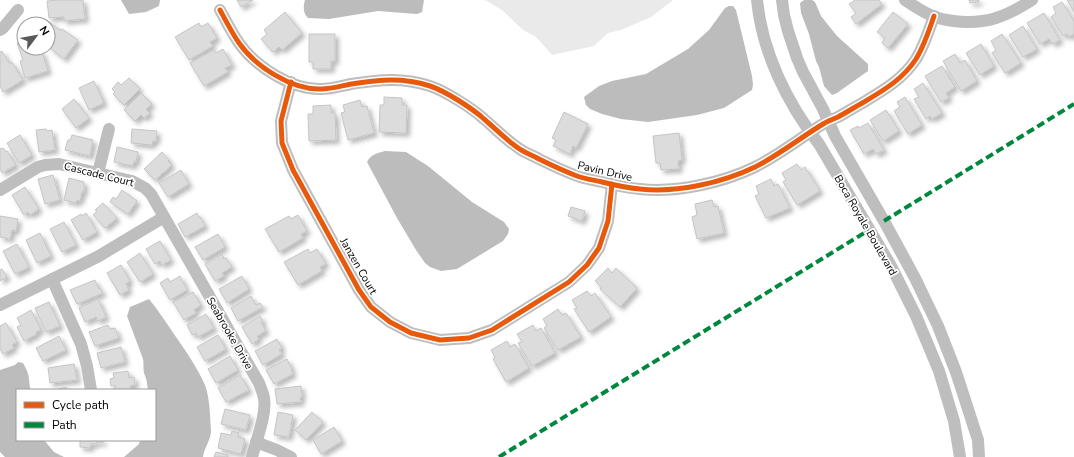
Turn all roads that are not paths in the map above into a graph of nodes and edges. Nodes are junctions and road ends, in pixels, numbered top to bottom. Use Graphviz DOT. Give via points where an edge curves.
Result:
graph roads {
  1 [pos="757,0"];
  2 [pos="782,0"];
  3 [pos="905,0"];
  4 [pos="1032,0"];
  5 [pos="18,10"];
  6 [pos="220,10"];
  7 [pos="934,16"];
  8 [pos="0,30"];
  9 [pos="290,82"];
  10 [pos="828,121"];
  11 [pos="109,129"];
  12 [pos="810,132"];
  13 [pos="98,173"];
  14 [pos="612,184"];
  15 [pos="0,190"];
  16 [pos="164,217"];
  17 [pos="52,279"];
  18 [pos="0,306"];
  19 [pos="91,389"];
  20 [pos="256,442"];
  21 [pos="252,457"];
  22 [pos="291,457"];
  23 [pos="960,457"];
  24 [pos="979,457"];
  1 -- 12 [label="street, Boca Royale Boulevard" via="761,26 771,59 786,92"];
  2 -- 10 [label="street, Boca Royale Boulevard" via="797,58"];
  3 -- 7 [label="street"];
  4 -- 7 [label="street" via="1009,13 982,21 968,22"];
  5 -- 8 [label="street"];
  6 -- 9 [label="street, Pavin Drive" via="239,44 257,63"];
  7 -- 10 [label="street, Pavin Drive" via="921,50 903,75 884,90"];
  9 -- 14 [label="street, Pavin Drive" via="309,89 379,80 408,81 432,87 460,101 523,151 578,176"];
  9 -- 14 [label="street, Janzen Court" via="281,121 282,143 293,170 359,290 372,307 390,322 411,333 440,340 470,338 492,330 570,282 599,248 608,220"];
  10 -- 12 [label="street, Pavin Drive"];
  10 -- 24 [label="street, Boca Royale Boulevard" via="891,233 938,326 978,440"];
  11 -- 13 [label="street"];
  12 -- 14 [label="street, Pavin Drive" via="754,167 702,185 674,190 640,190"];
  12 -- 23 [label="street, Boca Royale Boulevard" via="887,260 916,316 954,421"];
  13 -- 15 [label="street, Cascade Court" via="59,164 45,165 31,170"];
  13 -- 16 [label="street, Cascade Court" via="132,181 145,188 154,198"];
  16 -- 17 [label="street" via="99,256"];
  16 -- 20 [label="street, Seabrooke Drive" via="262,390 264,411"];
  17 -- 18 [label="street"];
  17 -- 19 [label="street" via="81,344"];
  20 -- 21 [label="street, Seabrooke Drive"];
  20 -- 22 [label="street"];
}
